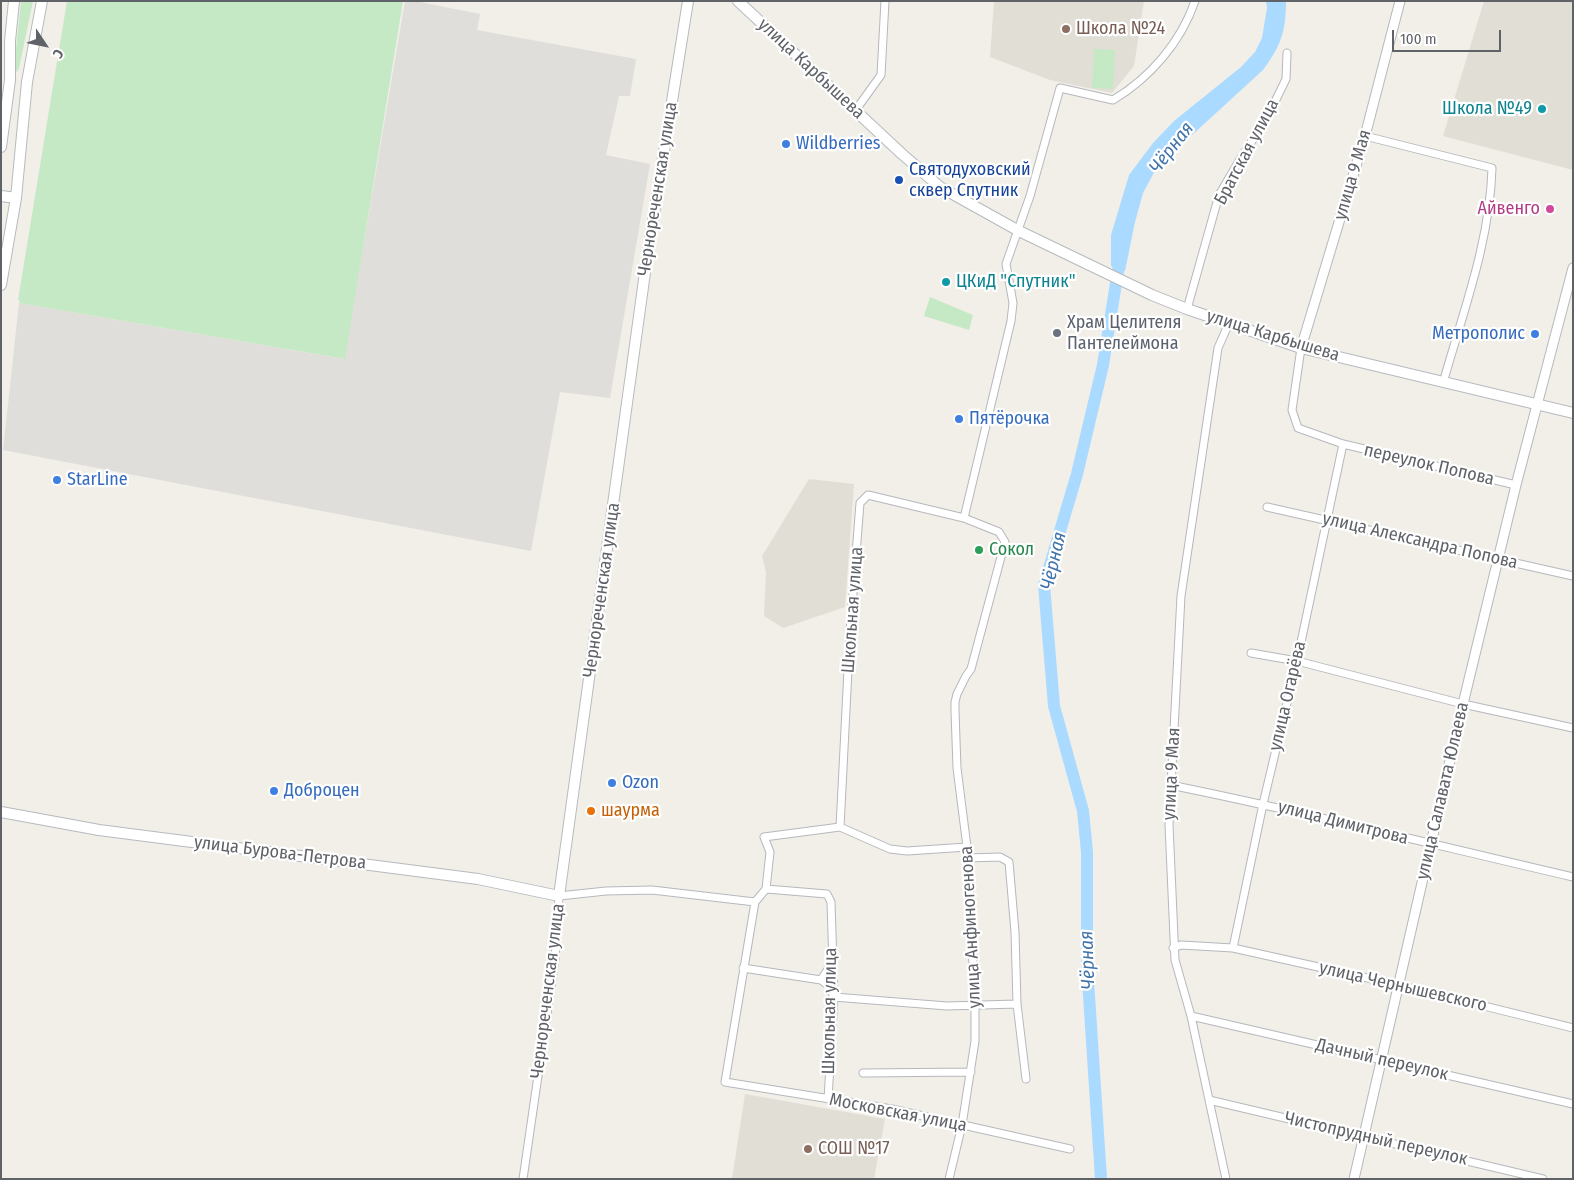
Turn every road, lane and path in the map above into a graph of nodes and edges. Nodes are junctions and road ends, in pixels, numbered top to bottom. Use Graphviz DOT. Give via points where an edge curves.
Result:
graph roads {
  1 [pos="14,1"];
  2 [pos="42,1"];
  3 [pos="688,1"];
  4 [pos="738,1"];
  5 [pos="885,1"];
  6 [pos="1195,1"];
  7 [pos="1400,1"];
  8 [pos="1286,53"];
  9 [pos="10,80"];
  10 [pos="27,82"];
  11 [pos="855,111"];
  12 [pos="1365,136"];
  13 [pos="1,147"];
  14 [pos="1,196"];
  15 [pos="16,198"];
  16 [pos="1019,231"];
  17 [pos="1573,268"];
  18 [pos="1,285"];
  19 [pos="1187,309"];
  20 [pos="1229,323"];
  21 [pos="1301,348"];
  22 [pos="1443,382"];
  23 [pos="1536,405"];
  24 [pos="1573,414"];
  25 [pos="1342,444"];
  26 [pos="1516,485"];
  27 [pos="1267,507"];
  28 [pos="964,518"];
  29 [pos="1326,520"];
  30 [pos="1499,559"];
  31 [pos="1573,576"];
  32 [pos="1251,653"];
  33 [pos="1297,661"];
  34 [pos="964,668"];
  35 [pos="966,676"];
  36 [pos="1463,704"];
  37 [pos="1573,728"];
  38 [pos="1170,785"];
  39 [pos="1264,804"];
  40 [pos="1,812"];
  41 [pos="840,827"];
  42 [pos="1431,845"];
  43 [pos="967,847"];
  44 [pos="967,858"];
  45 [pos="1573,877"];
  46 [pos="766,889"];
  47 [pos="559,896"];
  48 [pos="755,902"];
  49 [pos="1173,948"];
  50 [pos="1233,948"];
  51 [pos="832,962"];
  52 [pos="743,968"];
  53 [pos="821,980"];
  54 [pos="1399,985"];
  55 [pos="834,997"];
  56 [pos="1017,1004"];
  57 [pos="975,1006"];
  58 [pos="1191,1016"];
  59 [pos="1573,1028"];
  60 [pos="1381,1059"];
  61 [pos="971,1072"];
  62 [pos="863,1073"];
  63 [pos="1026,1079"];
  64 [pos="828,1099"];
  65 [pos="1209,1100"];
  66 [pos="1573,1104"];
  67 [pos="962,1124"];
  68 [pos="1363,1135"];
  69 [pos="1070,1149"];
  70 [pos="523,1179"];
  71 [pos="949,1179"];
  72 [pos="1226,1179"];
  73 [pos="1354,1179"];
  74 [pos="1543,1179"];
  1 -- 9 [label="main road"];
  2 -- 10 [label="main road"];
  3 -- 47 [label="main road, Чернореченская улица" via="647,258"];
  4 -- 11 [label="main road, улица Карбышева"];
  5 -- 11 [label="street" via="881,75"];
  6 -- 16 [label="street" via="1188,22 1171,48 1131,90 1113,100 1060,88"];
  7 -- 12 [label="street, улица 9 Мая"];
  8 -- 19 [label="street, Братская улица" via="1286,79 1267,118 1219,196"];
  9 -- 10 [label="main road"];
  9 -- 13 [label="main road"];
  10 -- 15 [label="main road"];
  11 -- 16 [label="main road, улица Карбышева" via="940,187"];
  12 -- 21 [label="street, улица 9 Мая"];
  12 -- 22 [label="street" via="1492,168 1487,222"];
  14 -- 15 [label="main road"];
  15 -- 18 [label="main road"];
  16 -- 19 [label="main road, улица Карбышева"];
  16 -- 28 [label="street" via="1006,264 1013,303 1010,326"];
  17 -- 23 [label="street, улица Салавата Юлаева"];
  19 -- 20 [label="main road, улица Карбышева"];
  20 -- 21 [label="main road, улица Карбышева"];
  20 -- 38 [label="street, улица 9 Мая" via="1218,348 1182,596"];
  21 -- 22 [label="main road, улица Карбышева"];
  21 -- 25 [label="street, переулок Попова" via="1292,410 1298,428"];
  22 -- 23 [label="main road, улица Карбышева"];
  23 -- 24 [label="main road, улица Карбышева"];
  23 -- 26 [label="street, улица Салавата Юлаева"];
  25 -- 26 [label="street, переулок Попова"];
  25 -- 29 [label="street, улица Огарёва"];
  26 -- 30 [label="street, улица Салавата Юлаева"];
  27 -- 29 [label="street, улица Александра Попова"];
  28 -- 35 [label="street, улица Анфиногенова" via="1000,532 1004,542 971,669"];
  28 -- 41 [label="street, Школьная улица" via="868,495 860,503"];
  29 -- 30 [label="street, улица Александра Попова"];
  29 -- 33 [label="street, улица Огарёва"];
  30 -- 31 [label="street, улица Александра Попова"];
  30 -- 36 [label="street, улица Салавата Юлаева"];
  32 -- 33 [label="street"];
  33 -- 36 [label="street"];
  33 -- 39 [label="street, улица Огарёва"];
  34 -- 35 [label="street"];
  35 -- 43 [label="street, улица Анфиногенова" via="957,694 955,711 957,768"];
  36 -- 37 [label="street"];
  36 -- 42 [label="street, улица Салавата Юлаева"];
  38 -- 39 [label="street, улица Димитрова"];
  38 -- 49 [label="street, улица 9 Мая"];
  39 -- 42 [label="street, улица Димитрова"];
  39 -- 50 [label="street, улица Огарёва"];
  40 -- 47 [label="main road, улица Бурова-Петрова" via="99,830 478,879"];
  41 -- 43 [label="street" via="890,849 916,851"];
  41 -- 46 [label="street" via="764,837 770,852"];
  42 -- 45 [label="street, улица Димитрова"];
  42 -- 54 [label="street, улица Салавата Юлаева"];
  43 -- 44 [label="street, улица Анфиногенова"];
  44 -- 56 [label="street" via="1000,857 1009,862"];
  44 -- 57 [label="street, улица Анфиногенова"];
  46 -- 48 [label="street"];
  46 -- 51 [label="street, Школьная улица" via="827,894 831,902"];
  47 -- 48 [label="street" via="652,890"];
  47 -- 70 [label="street, Чернореченская улица" via="555,959"];
  48 -- 52 [label="street"];
  49 -- 50 [label="street, улица Чернышевского" via="1181,945"];
  49 -- 58 [label="street, улица 9 Мая"];
  50 -- 54 [label="street, улица Чернышевского"];
  51 -- 53 [label="street"];
  51 -- 55 [label="street, Школьная улица"];
  52 -- 53 [label="street"];
  52 -- 64 [label="street, Московская улица" via="725,1082"];
  53 -- 55 [label="street" via="829,986"];
  54 -- 59 [label="street, улица Чернышевского"];
  54 -- 60 [label="street, улица Салавата Юлаева"];
  55 -- 57 [label="street"];
  55 -- 64 [label="street, Школьная улица"];
  56 -- 57 [label="street"];
  56 -- 63 [label="street"];
  57 -- 61 [label="street, улица Анфиногенова"];
  58 -- 60 [label="street, Дачный переулок"];
  58 -- 65 [label="street, улица 9 Мая"];
  60 -- 66 [label="street, Дачный переулок"];
  60 -- 68 [label="street, улица Салавата Юлаева"];
  61 -- 62 [label="street"];
  61 -- 67 [label="street, улица Анфиногенова"];
  64 -- 67 [label="street, Московская улица"];
  65 -- 68 [label="street, Чистопрудный переулок"];
  65 -- 72 [label="street, улица 9 Мая"];
  67 -- 69 [label="street, Московская улица"];
  67 -- 71 [label="street, улица Анфиногенова"];
  68 -- 73 [label="street, улица Салавата Юлаева"];
  68 -- 74 [label="street, Чистопрудный переулок"];
}
